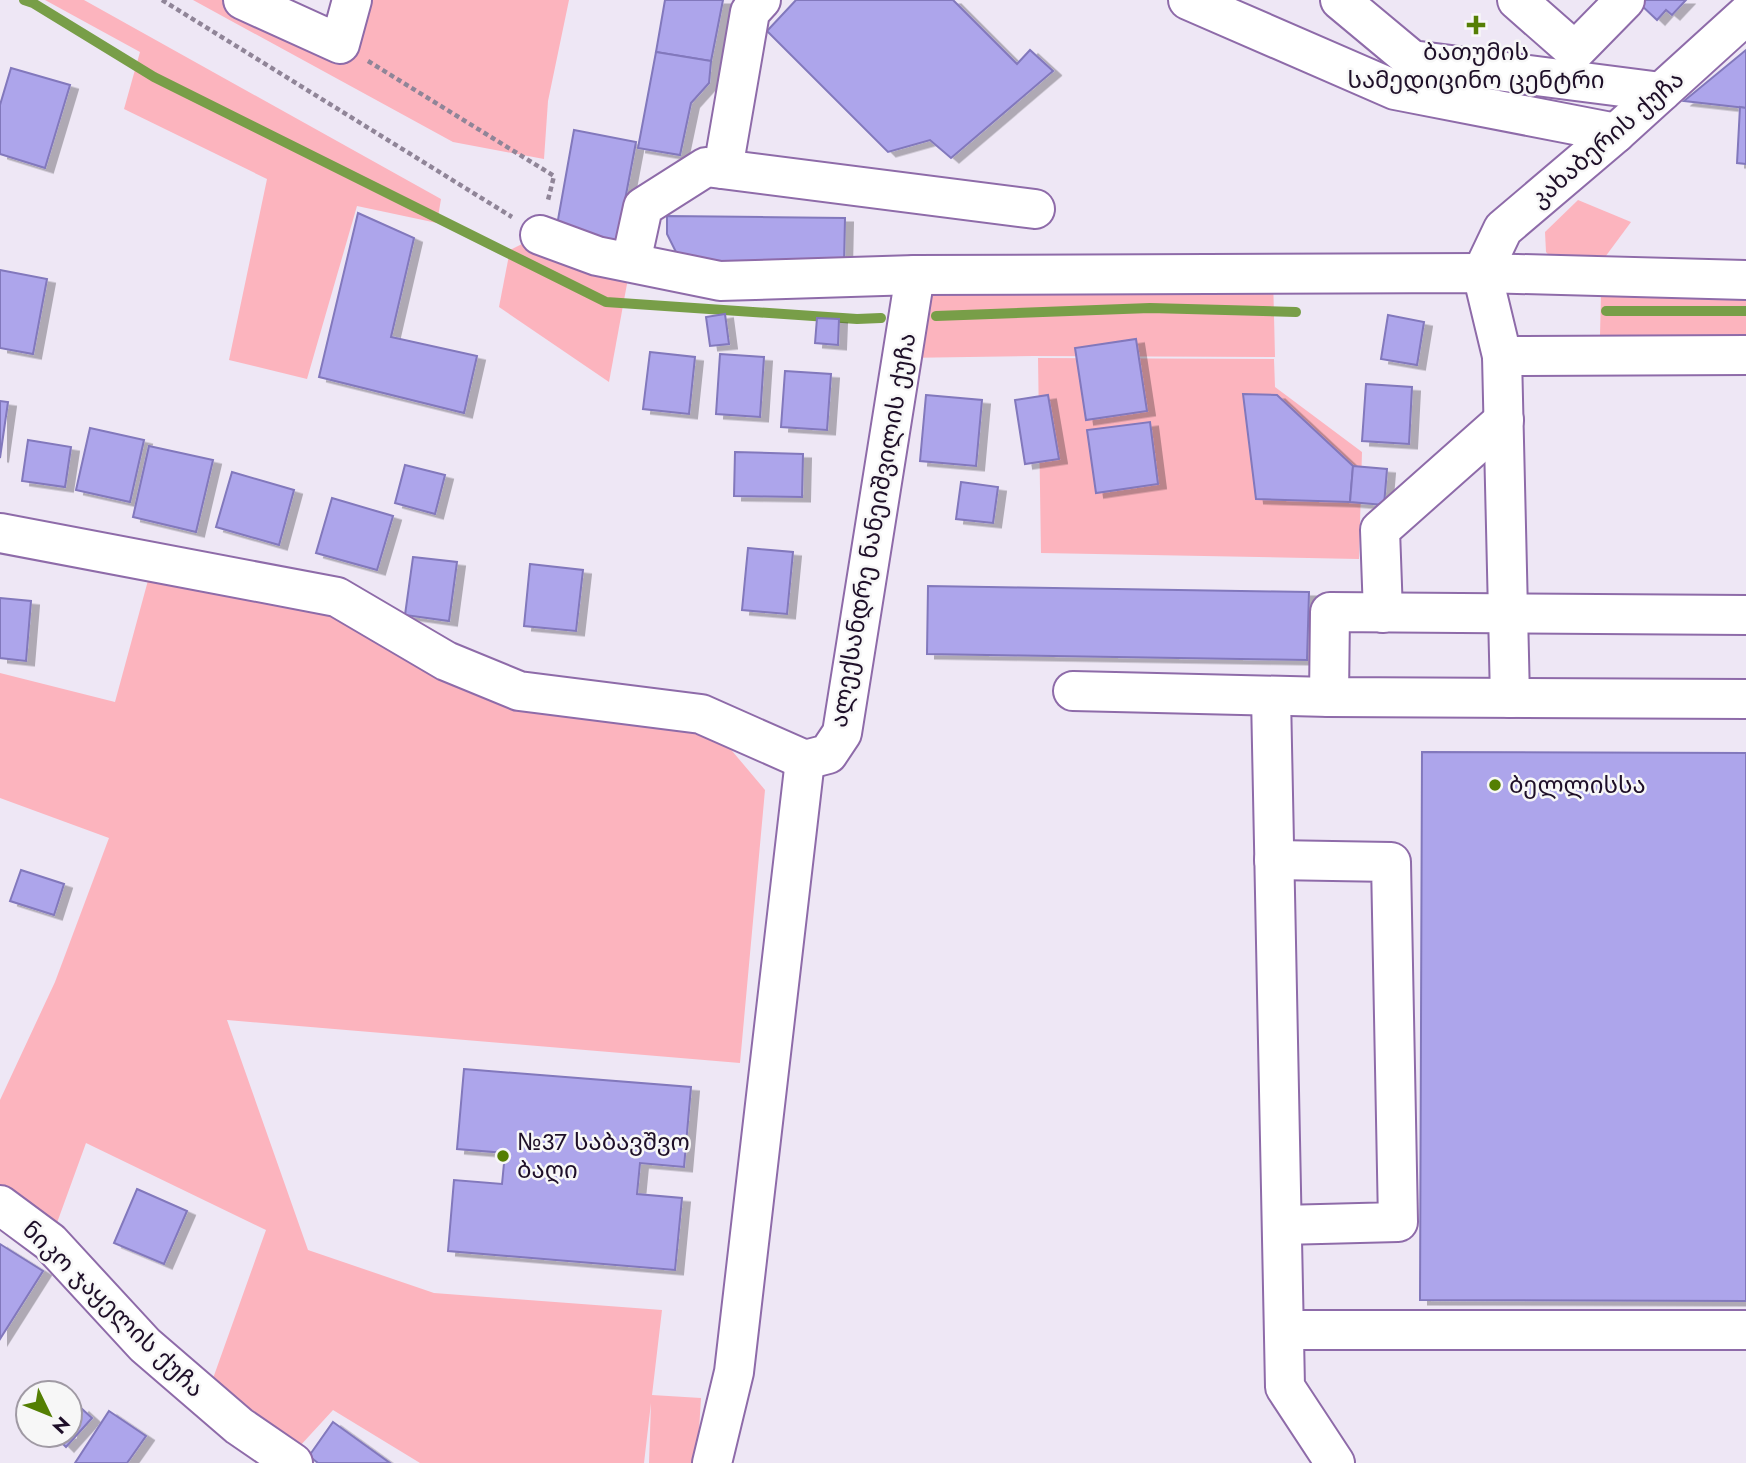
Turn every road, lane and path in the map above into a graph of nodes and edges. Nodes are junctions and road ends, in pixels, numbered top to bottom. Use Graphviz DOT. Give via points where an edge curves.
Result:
graph roads {
  1 [pos="162,0"];
  2 [pos="243,0"];
  3 [pos="352,0"];
  4 [pos="761,0"];
  5 [pos="1188,0"];
  6 [pos="1340,0"];
  7 [pos="1517,0"];
  8 [pos="1625,0"];
  9 [pos="1746,15"];
  10 [pos="340,44"];
  11 [pos="1661,92"];
  12 [pos="1616,133"];
  13 [pos="723,169"];
  14 [pos="1035,209"];
  15 [pos="540,234"];
  16 [pos="631,262"];
  17 [pos="1482,273"];
  18 [pos="915,275"];
  19 [pos="1746,280"];
  20 [pos="1746,355"];
  21 [pos="1503,356"];
  22 [pos="1504,420"];
  23 [pos="0,533"];
  24 [pos="1383,613"];
  25 [pos="1508,614"];
  26 [pos="1746,615"];
  27 [pos="1073,691"];
  28 [pos="1270,696"];
  29 [pos="1329,697"];
  30 [pos="1510,698"];
  31 [pos="1746,699"];
  32 [pos="805,760"];
  33 [pos="1274,860"];
  34 [pos="0,1205"];
  35 [pos="1282,1225"];
  36 [pos="1284,1330"];
  37 [pos="1746,1330"];
  38 [pos="293,1463"];
  39 [pos="712,1463"];
  40 [pos="1335,1463"];
  1 -- 15 [label="path"];
  2 -- 10 [label="street"];
  3 -- 10 [label="street"];
  4 -- 13 [label="street" via="750,12"];
  5 -- 12 [label="street" via="1395,90"];
  6 -- 11 [label="street" via="1412,60"];
  7 -- 8 [label="street" via="1575,51"];
  9 -- 11 [label="street, კახაბერის ქუჩა"];
  10 -- 15 [label="path" via="554,176"];
  11 -- 12 [label="street, კახაბერის ქუჩა"];
  12 -- 17 [label="street, კახაბერის ქუჩა" via="1503,229"];
  13 -- 14 [label="street"];
  13 -- 16 [label="street" via="706,167 643,207"];
  15 -- 16 [label="street" via="597,256"];
  16 -- 18 [label="street" via="720,281"];
  17 -- 18 [label="street"];
  17 -- 19 [label="street"];
  17 -- 21 [label="street"];
  18 -- 32 [label="street, ალექსანდრე ნანეიშვილის ქუჩა" via="842,733 828,754"];
  20 -- 21 [label="street"];
  21 -- 22 [label="street"];
  22 -- 24 [label="street" via="1380,530"];
  22 -- 25 [label="street"];
  23 -- 32 [label="street" via="337,597 446,661 519,691 701,714"];
  24 -- 25 [label="street"];
  24 -- 29 [label="street" via="1330,612"];
  25 -- 26 [label="street"];
  25 -- 30 [label="street"];
  27 -- 28 [label="street"];
  28 -- 29 [label="street"];
  28 -- 33 [label="street"];
  29 -- 30 [label="street"];
  30 -- 31 [label="street"];
  32 -- 39 [label="street" via="734,1372"];
  33 -- 35 [label="street"];
  33 -- 35 [label="street" via="1391,862 1398,1222"];
  34 -- 38 [label="street, ნიკო ჯაყელის ქუჩა" via="50,1242 145,1345 239,1426"];
  35 -- 36 [label="street"];
  36 -- 37 [label="street"];
  36 -- 40 [label="street" via="1285,1387"];
}
